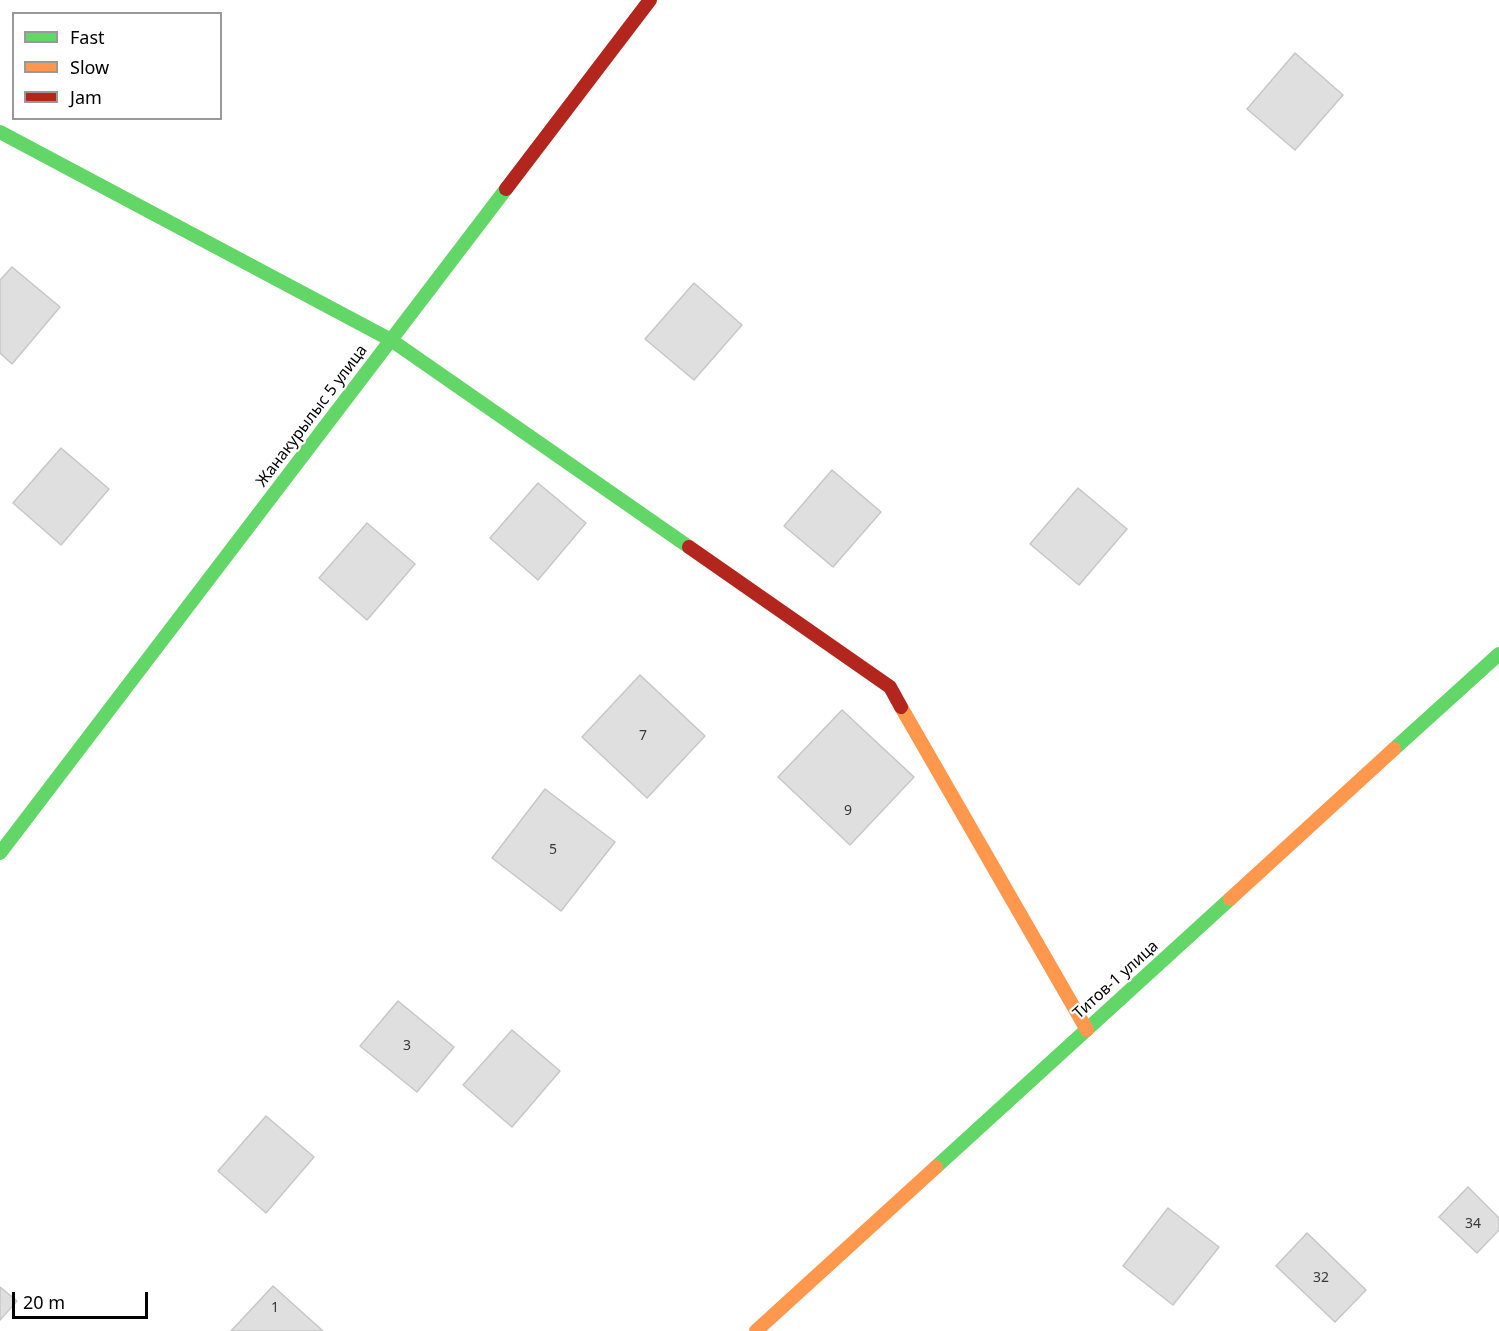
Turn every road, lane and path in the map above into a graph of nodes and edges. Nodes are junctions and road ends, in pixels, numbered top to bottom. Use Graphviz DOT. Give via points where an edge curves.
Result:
graph roads {
  1 [pos="650,0"];
  2 [pos="0,132"];
  3 [pos="391,340"];
  4 [pos="1499,654"];
  5 [pos="0,853"];
  6 [pos="1087,1030"];
  7 [pos="756,1331"];
  1 -- 3 [label="street, Жанакурылыс 5 улица"];
  2 -- 3 [label="street"];
  3 -- 5 [label="street, Жанакурылыс 5 улица"];
  3 -- 6 [label="street" via="890,687"];
  4 -- 6 [label="street, Титов-1 улица"];
  6 -- 7 [label="street, Титов-1 улица"];
}
